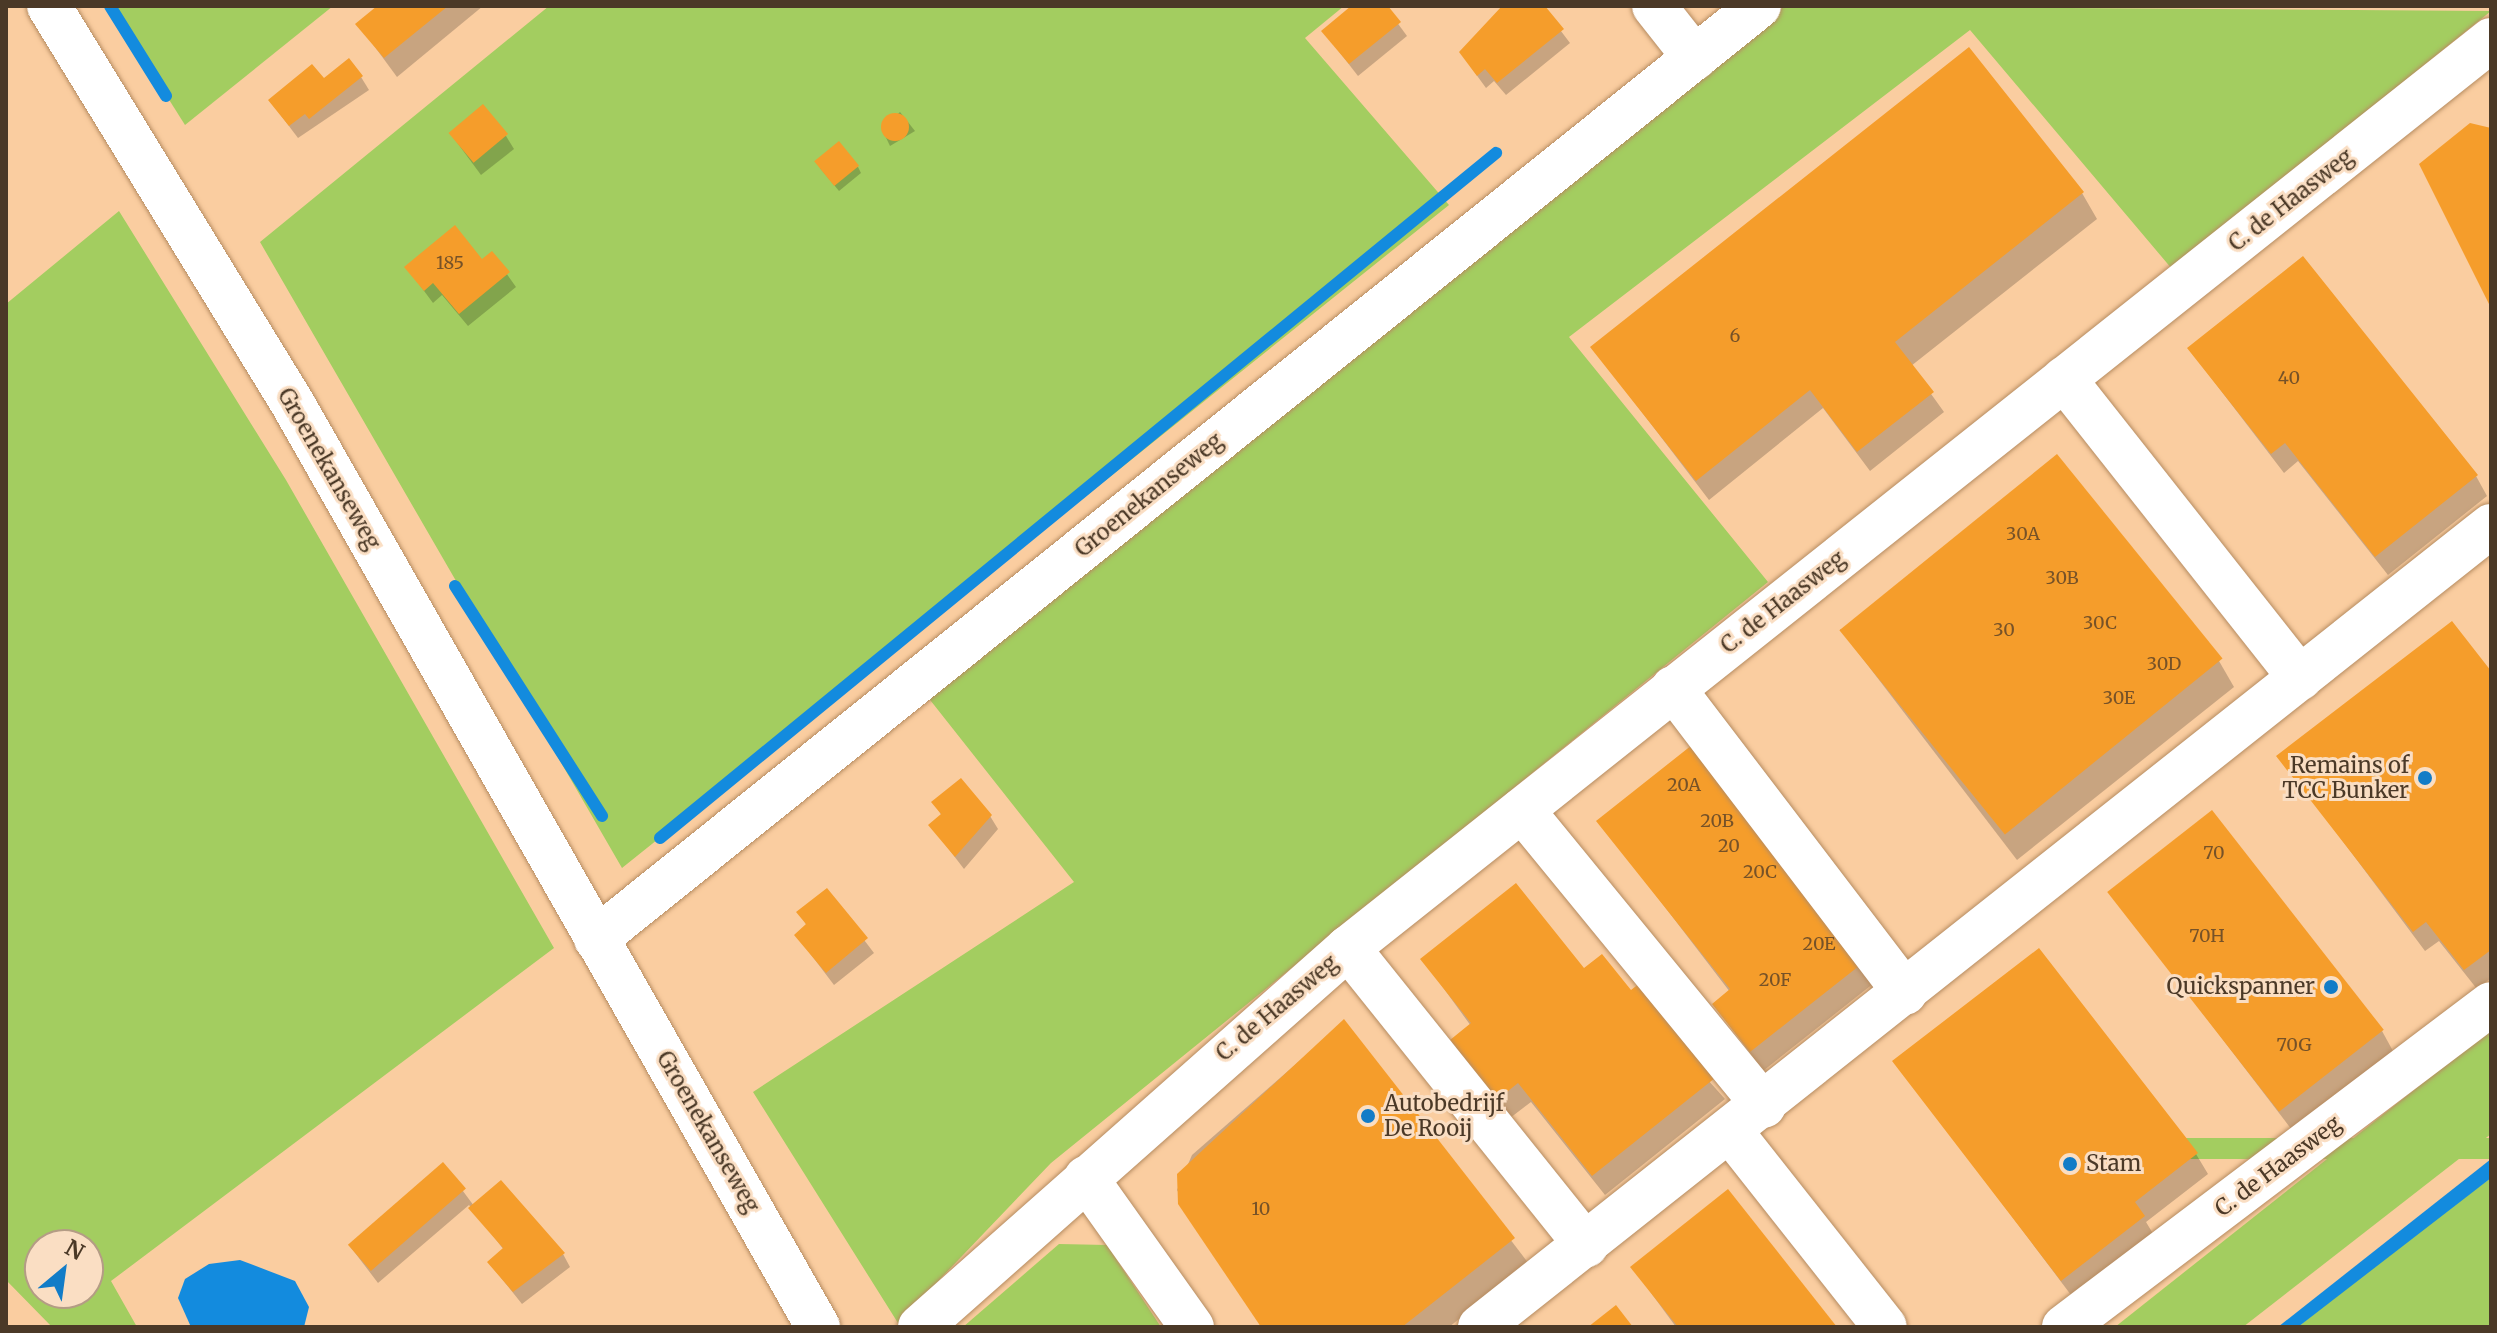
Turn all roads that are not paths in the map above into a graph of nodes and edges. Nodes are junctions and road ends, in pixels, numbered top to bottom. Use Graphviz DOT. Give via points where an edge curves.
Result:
graph roads {
  1 [pos="49,6"];
  2 [pos="1654,6"];
  3 [pos="1759,6"];
  4 [pos="2491,40"];
  5 [pos="1699,55"];
  6 [pos="2064,379"];
  7 [pos="2491,526"];
  8 [pos="2300,678"];
  9 [pos="1673,688"];
  10 [pos="1522,810"];
  11 [pos="596,939"];
  12 [pos="1348,948"];
  13 [pos="1905,993"];
  14 [pos="2491,1004"];
  15 [pos="1747,1119"];
  16 [pos="1086,1178"];
  17 [pos="1586,1245"];
  18 [pos="818,1327"];
  19 [pos="920,1327"];
  20 [pos="1192,1327"];
  21 [pos="1480,1327"];
  22 [pos="1885,1327"];
  23 [pos="2064,1327"];
  1 -- 11 [label="street, Groenekanseweg" via="294,406"];
  2 -- 5 [label="street"];
  3 -- 5 [label="street, Groenekanseweg"];
  4 -- 6 [label="street, C. de Haasweg"];
  5 -- 11 [label="street, Groenekanseweg"];
  6 -- 8 [label="street"];
  6 -- 9 [label="street, C. de Haasweg"];
  7 -- 8 [label="street"];
  8 -- 13 [label="street"];
  9 -- 10 [label="street, C. de Haasweg"];
  9 -- 13 [label="street"];
  10 -- 12 [label="street, C. de Haasweg"];
  10 -- 15 [label="street"];
  11 -- 18 [label="street, Groenekanseweg"];
  12 -- 16 [label="street, C. de Haasweg"];
  12 -- 17 [label="street"];
  13 -- 15 [label="street"];
  14 -- 23 [label="street, C. de Haasweg"];
  15 -- 17 [label="street"];
  15 -- 22 [label="street"];
  16 -- 19 [label="street, C. de Haasweg"];
  16 -- 20 [label="street"];
  17 -- 21 [label="street"];
}
